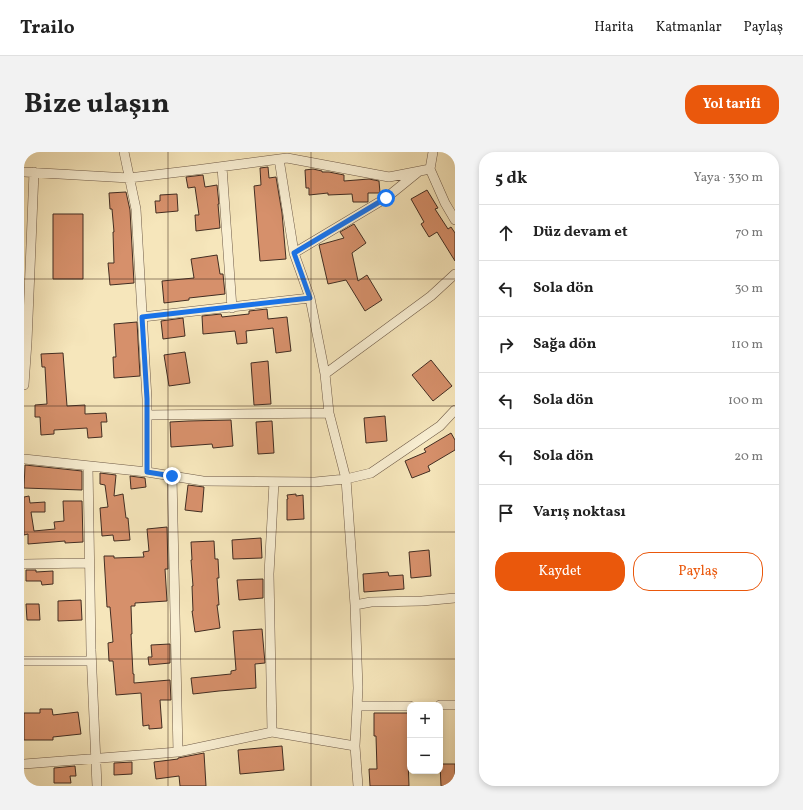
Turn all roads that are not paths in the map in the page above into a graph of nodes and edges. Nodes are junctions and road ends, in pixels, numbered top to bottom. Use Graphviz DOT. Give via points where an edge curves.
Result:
graph roads {
  1 [pos="124,152"];
  2 [pos="433,152"];
  3 [pos="263,157"];
  4 [pos="279,159"];
  5 [pos="222,167"];
  6 [pos="430,169"];
  7 [pos="420,171"];
  8 [pos="24,172"];
  9 [pos="34,172"];
  10 [pos="129,178"];
  11 [pos="455,220"];
  12 [pos="294,253"];
  13 [pos="455,274"];
  14 [pos="310,298"];
  15 [pos="232,308"];
  16 [pos="142,317"];
  17 [pos="25,342"];
  18 [pos="325,374"];
  19 [pos="24,385"];
  20 [pos="455,410"];
  21 [pos="329,413"];
  22 [pos="147,415"];
  23 [pos="24,459"];
  24 [pos="88,466"];
  25 [pos="147,472"];
  26 [pos="172,476"];
  27 [pos="346,479"];
  28 [pos="274,482"];
  29 [pos="24,564"];
  30 [pos="89,564"];
  31 [pos="455,598"];
  32 [pos="355,605"];
  33 [pos="24,661"];
  34 [pos="91,661"];
  35 [pos="443,705"];
  36 [pos="455,705"];
  37 [pos="357,706"];
  38 [pos="407,706"];
  39 [pos="272,732"];
  40 [pos="355,746"];
  41 [pos="178,752"];
  42 [pos="96,759"];
  43 [pos="24,764"];
  44 [pos="97,786"];
  45 [pos="358,786"];
  1 -- 10 [label="street"];
  2 -- 6 [label="street"];
  3 -- 4 [label="street"];
  3 -- 5 [label="street"];
  4 -- 7 [label="street" via="287,158 388,178"];
  4 -- 12 [label="street"];
  5 -- 10 [label="street"];
  5 -- 15 [label="street"];
  6 -- 7 [label="street"];
  6 -- 11 [label="street" via="444,203"];
  7 -- 12 [label="street" via="386,198"];
  8 -- 9 [label="street"];
  9 -- 10 [label="street"];
  9 -- 17 [label="street"];
  10 -- 16 [label="street" via="136,209"];
  12 -- 14 [label="street"];
  13 -- 18 [label="street" via="431,296"];
  14 -- 15 [label="street"];
  14 -- 18 [label="street"];
  15 -- 16 [label="street"];
  16 -- 22 [label="street"];
  17 -- 19 [label="street"];
  18 -- 21 [label="street"];
  20 -- 27 [label="street" via="440,426 371,473"];
  21 -- 22 [label="street"];
  21 -- 27 [label="street"];
  22 -- 25 [label="street"];
  23 -- 24 [label="street"];
  24 -- 25 [label="street"];
  24 -- 30 [label="street"];
  25 -- 26 [label="street"];
  26 -- 28 [label="street" via="203,481"];
  26 -- 41 [label="street"];
  27 -- 28 [label="street"];
  27 -- 32 [label="street"];
  28 -- 39 [label="street" via="269,574"];
  29 -- 30 [label="street"];
  30 -- 34 [label="street"];
  31 -- 32 [label="street"];
  32 -- 37 [label="street"];
  33 -- 34 [label="street"];
  34 -- 42 [label="street"];
  35 -- 36 [label="street"];
  37 -- 38 [label="street"];
  37 -- 40 [label="street"];
  39 -- 40 [label="street"];
  39 -- 41 [label="street"];
  40 -- 45 [label="street"];
  41 -- 42 [label="street"];
  42 -- 43 [label="street"];
  42 -- 44 [label="street"];
}
